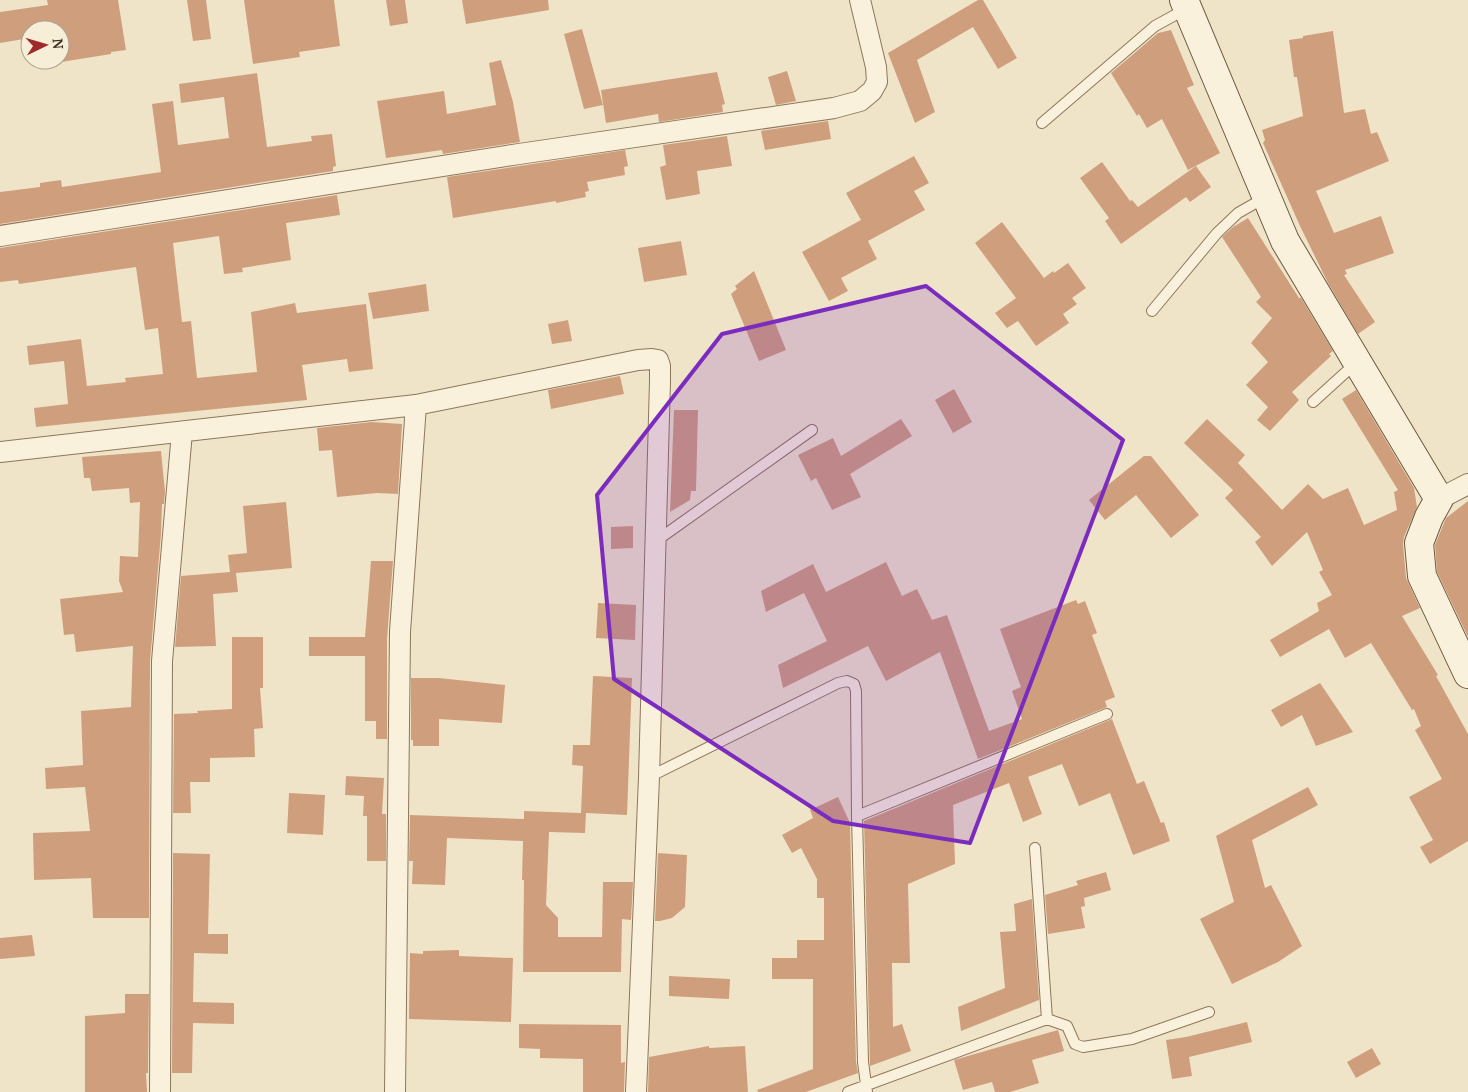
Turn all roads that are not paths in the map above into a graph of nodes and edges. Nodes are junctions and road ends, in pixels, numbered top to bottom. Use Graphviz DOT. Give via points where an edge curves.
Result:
graph roads {
  1 [pos="860,0"];
  2 [pos="1186,4"];
  3 [pos="1042,123"];
  4 [pos="1267,196"];
  5 [pos="0,236"];
  6 [pos="1152,311"];
  7 [pos="1358,362"];
  8 [pos="1313,402"];
  9 [pos="416,405"];
  10 [pos="812,430"];
  11 [pos="182,432"];
  12 [pos="0,452"];
  13 [pos="1468,484"];
  14 [pos="1439,499"];
  15 [pos="655,542"];
  16 [pos="1468,674"];
  17 [pos="1107,714"];
  18 [pos="649,777"];
  19 [pos="858,816"];
  20 [pos="1035,848"];
  21 [pos="1209,1012"];
  22 [pos="1047,1019"];
  23 [pos="867,1088"];
  24 [pos="160,1092"];
  25 [pos="396,1092"];
  26 [pos="636,1092"];
  27 [pos="848,1092"];
  1 -- 5 [label="street" via="877,82 860,101 834,108"];
  2 -- 3 [label="lane" via="1155,26"];
  2 -- 4 [label="street"];
  4 -- 6 [label="lane" via="1238,213 1217,233"];
  4 -- 7 [label="street" via="1286,241"];
  7 -- 8 [label="lane"];
  7 -- 14 [label="street"];
  9 -- 11 [label="street"];
  9 -- 15 [label="street" via="638,360 658,360"];
  9 -- 25 [label="street" via="400,632"];
  10 -- 15 [label="lane"];
  11 -- 12 [label="street"];
  11 -- 24 [label="street" via="162,661"];
  13 -- 14 [label="street"];
  14 -- 16 [label="street" via="1420,543 1422,576"];
  15 -- 18 [label="street"];
  17 -- 19 [label="lane"];
  18 -- 19 [label="lane" via="847,681 854,684 856,691"];
  18 -- 26 [label="street"];
  19 -- 23 [label="lane" via="863,1062"];
  20 -- 22 [label="lane"];
  21 -- 22 [label="lane" via="1132,1039 1084,1046 1075,1044 1067,1026"];
  22 -- 23 [label="lane"];
  23 -- 27 [label="lane"];
}
